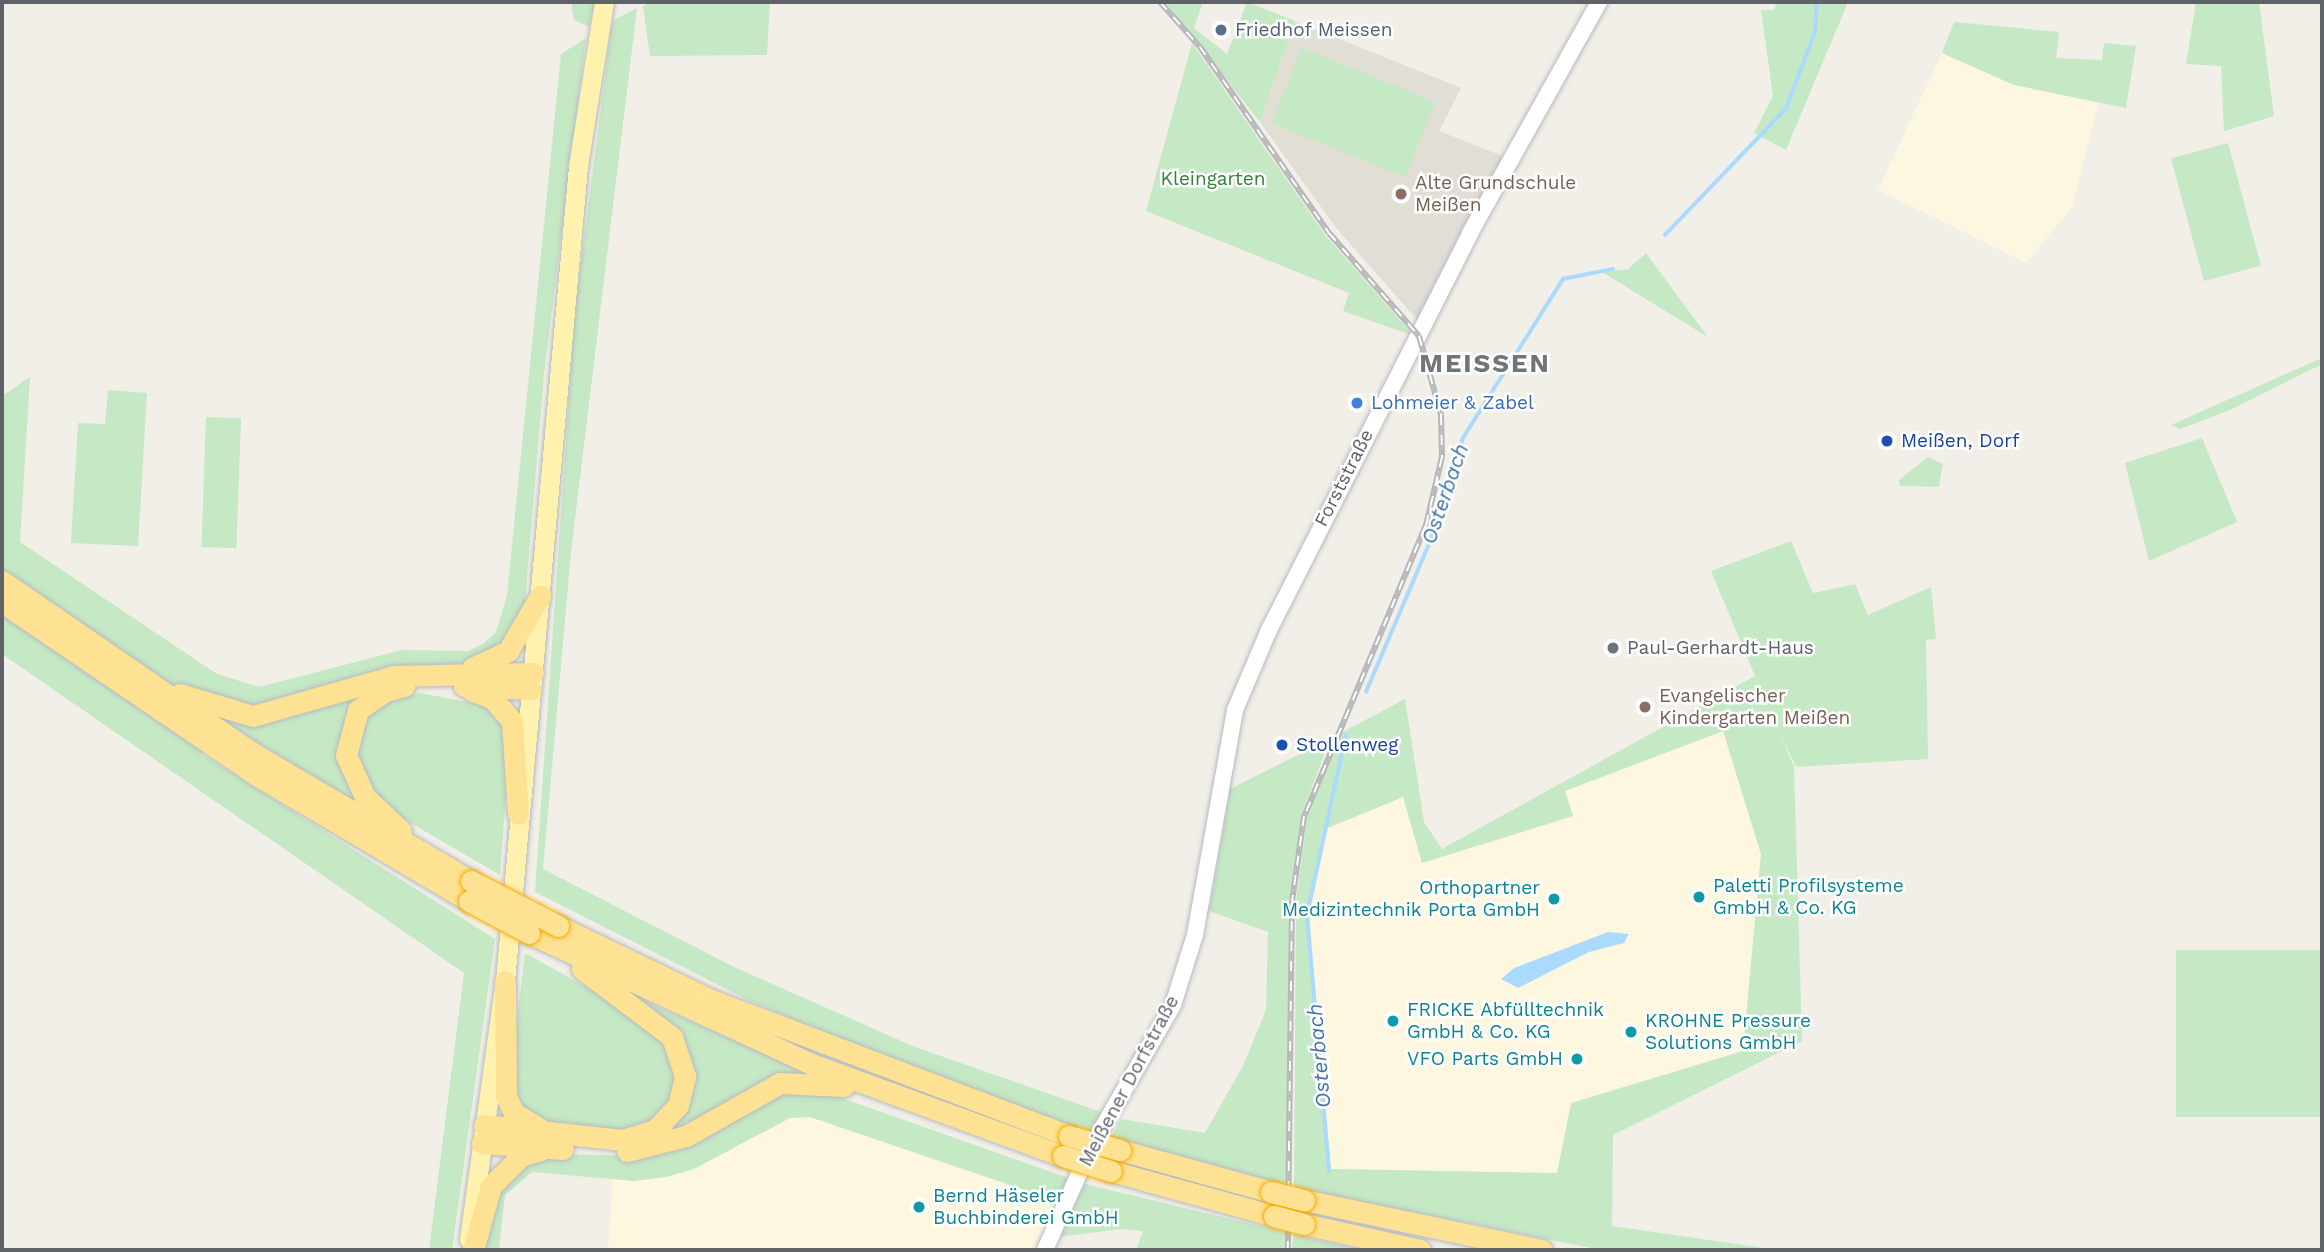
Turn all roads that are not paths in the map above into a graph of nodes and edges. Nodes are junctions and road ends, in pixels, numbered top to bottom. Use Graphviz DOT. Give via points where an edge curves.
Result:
graph roads {
  1 [pos="604,2"];
  2 [pos="1600,2"];
  3 [pos="2,581"];
  4 [pos="540,596"];
  5 [pos="2,602"];
  6 [pos="142,679"];
  7 [pos="449,679"];
  8 [pos="532,681"];
  9 [pos="1220,782"];
  10 [pos="519,814"];
  11 [pos="432,857"];
  12 [pos="470,891"];
  13 [pos="556,941"];
  14 [pos="505,981"];
  15 [pos="886,1092"];
  16 [pos="483,1134"];
  17 [pos="549,1142"];
  18 [pos="1066,1146"];
  19 [pos="470,1250"];
  20 [pos="1045,1250"];
  21 [pos="1420,1250"];
  22 [pos="1542,1250"];
  1 -- 4 [label="main road" via="578,166"];
  2 -- 9 [label="street, Forststraße" via="1311,541 1235,710"];
  3 -- 6 [label="highway"];
  4 -- 7 [label="highway" via="508,651"];
  4 -- 8 [label="main road"];
  5 -- 12 [label="highway" via="258,776"];
  6 -- 7 [label="highway" via="253,716 367,681"];
  6 -- 11 [label="highway" via="251,752"];
  7 -- 8 [label="highway"];
  7 -- 10 [label="highway" via="480,691 512,721"];
  7 -- 11 [label="highway" via="372,698 354,721 346,755 365,797"];
  8 -- 10 [label="main road"];
  9 -- 20 [label="street, Meißener Dorfstraße" via="1195,935 1173,1005 1090,1149"];
  10 -- 14 [label="main road"];
  11 -- 12 [label="highway"];
  12 -- 13 [label="highway, bridge"];
  12 -- 13 [label="highway, bridge" via="529,933"];
  13 -- 15 [label="highway"];
  13 -- 17 [label="highway" via="664,1027 685,1076 672,1116 640,1138"];
  13 -- 18 [label="highway"];
  14 -- 16 [label="main road"];
  14 -- 17 [label="highway" via="506,1096 514,1113"];
  15 -- 17 [label="highway" via="780,1083 659,1146"];
  15 -- 18 [label="highway"];
  16 -- 17 [label="highway"];
  16 -- 19 [label="main road"];
  17 -- 19 [label="highway" via="521,1156 491,1186"];
  18 -- 21 [label="highway, bridge" via="1111,1171 1304,1224"];
  18 -- 22 [label="highway, bridge" via="1120,1150 1304,1200"];
}
